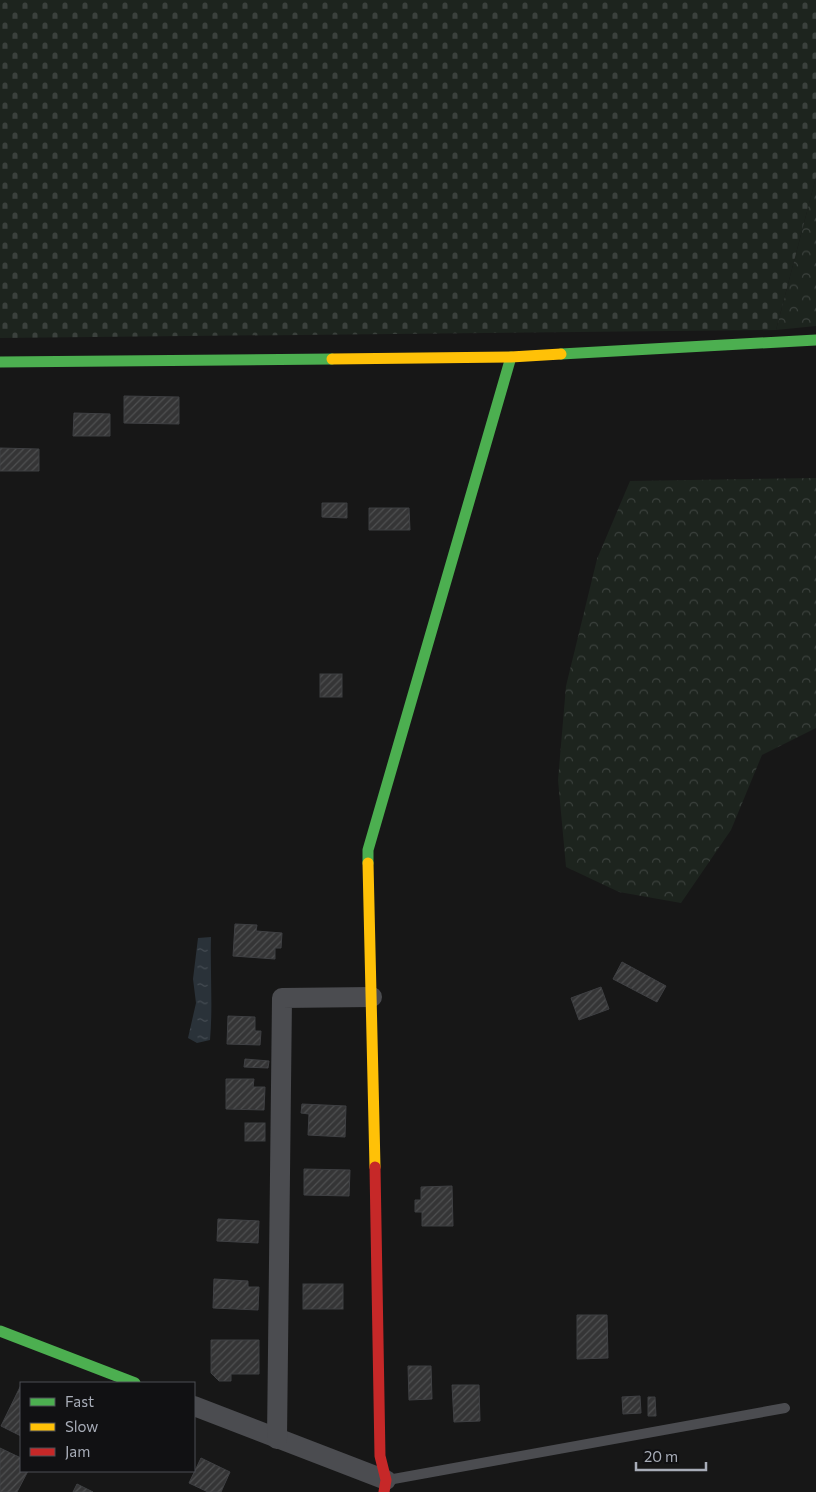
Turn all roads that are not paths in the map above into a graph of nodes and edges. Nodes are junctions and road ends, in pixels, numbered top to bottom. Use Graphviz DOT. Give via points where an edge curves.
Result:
graph roads {
  1 [pos="816,340"];
  2 [pos="510,358"];
  3 [pos="0,362"];
  4 [pos="372,997"];
  5 [pos="0,1331"];
  6 [pos="132,1382"];
  7 [pos="195,1406"];
  8 [pos="785,1408"];
  9 [pos="277,1439"];
  10 [pos="385,1486"];
  1 -- 2 [label="street"];
  2 -- 3 [label="street"];
  2 -- 4 [label="street" via="368,850"];
  4 -- 9 [label="street" via="282,998"];
  4 -- 10 [label="street" via="380,1456"];
  5 -- 6 [label="street"];
  7 -- 9 [label="street"];
  8 -- 10 [label="lane"];
  9 -- 10 [label="street"];
}
